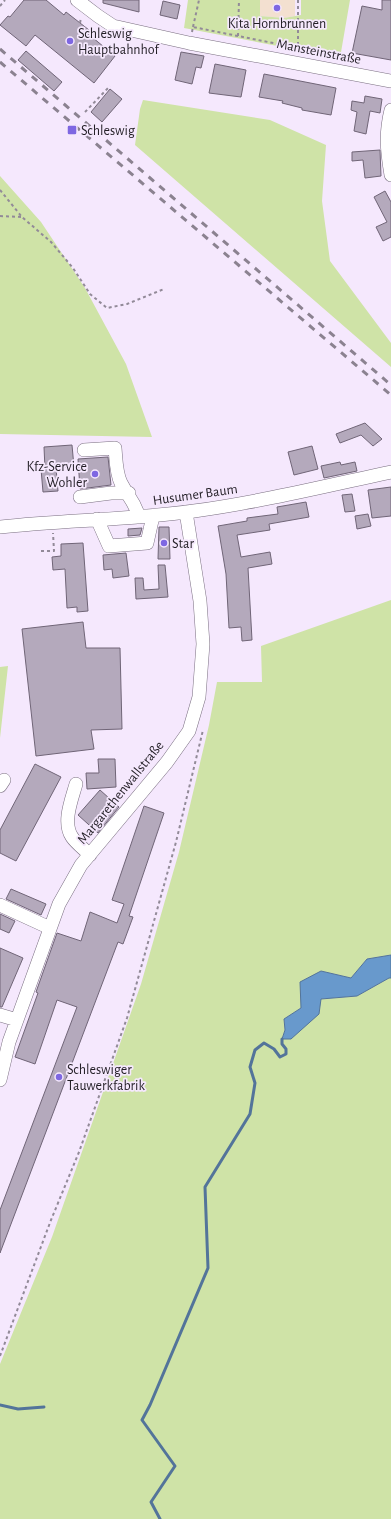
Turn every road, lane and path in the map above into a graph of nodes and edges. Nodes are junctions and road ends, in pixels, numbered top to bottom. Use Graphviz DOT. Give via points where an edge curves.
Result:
graph roads {
  1 [pos="5,0"];
  2 [pos="199,0"];
  3 [pos="239,0"];
  4 [pos="298,0"];
  5 [pos="82,2"];
  6 [pos="0,6"];
  7 [pos="193,27"];
  8 [pos="238,36"];
  9 [pos="189,43"];
  10 [pos="298,48"];
  11 [pos="298,64"];
  12 [pos="391,81"];
  13 [pos="110,86"];
  14 [pos="391,110"];
  15 [pos="85,112"];
  16 [pos="391,174"];
  17 [pos="0,190"];
  18 [pos="0,216"];
  19 [pos="22,217"];
  20 [pos="164,289"];
  21 [pos="84,450"];
  22 [pos="391,472"];
  23 [pos="129,493"];
  24 [pos="80,497"];
  25 [pos="186,512"];
  26 [pos="153,516"];
  27 [pos="139,517"];
  28 [pos="98,519"];
  29 [pos="52,522"];
  30 [pos="0,527"];
  31 [pos="40,551"];
  32 [pos="203,730"];
  33 [pos="76,784"];
  34 [pos="90,855"];
  35 [pos="0,905"];
  36 [pos="50,928"];
  37 [pos="0,1015"];
  38 [pos="17,1020"];
  39 [pos="0,1080"];
  40 [pos="0,1356"];
  1 -- 6 [label="path"];
  2 -- 7 [label="path"];
  3 -- 8 [label="path"];
  4 -- 10 [label="path"];
  5 -- 9 [label="street, Mansteinstraße" via="113,26"];
  7 -- 8 [label="path"];
  7 -- 9 [label="path"];
  8 -- 10 [label="path"];
  9 -- 11 [label="street, Mansteinstraße"];
  10 -- 11 [label="path"];
  11 -- 12 [label="street, Mansteinstraße"];
  13 -- 15 [label="path"];
  14 -- 16 [label="street" via="386,148"];
  17 -- 19 [label="path"];
  18 -- 19 [label="path"];
  19 -- 20 [label="path" via="51,242 90,294 107,308 127,304"];
  21 -- 23 [label="street" via="115,448 118,475"];
  22 -- 25 [label="street, Husumer Baum" via="277,497"];
  23 -- 24 [label="street"];
  23 -- 27 [label="street"];
  25 -- 26 [label="street, Husumer Baum"];
  25 -- 34 [label="street, Margarethenwallstraße" via="200,601 203,644 199,697 189,730 167,762"];
  26 -- 27 [label="street, Husumer Baum"];
  26 -- 28 [label="street" via="147,543 109,546"];
  27 -- 28 [label="street, Husumer Baum"];
  28 -- 29 [label="street, Husumer Baum"];
  29 -- 30 [label="street, Husumer Baum"];
  29 -- 31 [label="path" via="54,552"];
  32 -- 40 [label="path" via="176,842 127,1018 79,1152"];
  33 -- 34 [label="street" via="68,827 72,837"];
  34 -- 36 [label="street, Margarethenwallstraße" via="81,865 59,904"];
  35 -- 36 [label="street"];
  36 -- 38 [label="street, Margarethenwallstraße"];
  37 -- 38 [label="street"];
  38 -- 39 [label="street, Margarethenwallstraße"];
}
